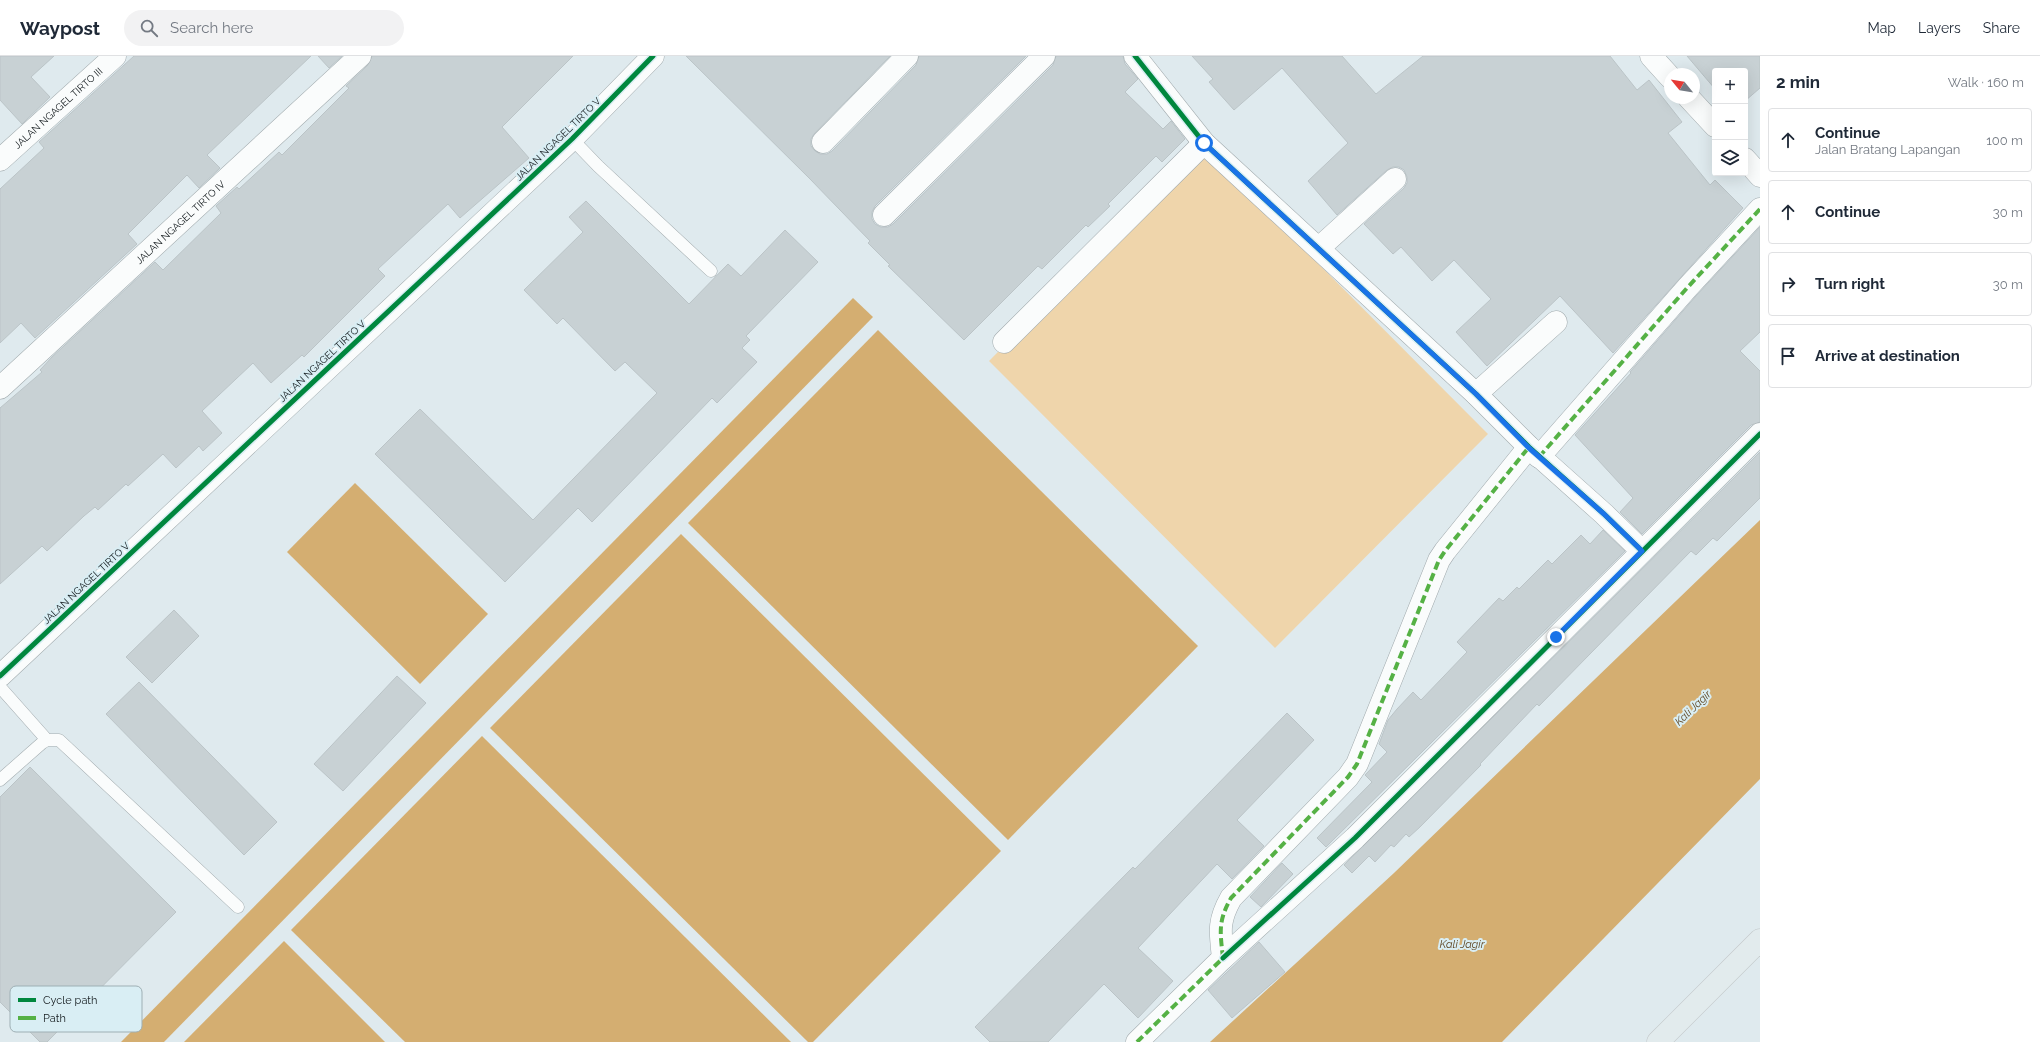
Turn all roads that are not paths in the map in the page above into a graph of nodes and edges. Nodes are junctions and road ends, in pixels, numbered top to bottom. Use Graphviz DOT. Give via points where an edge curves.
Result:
graph roads {
  1 [pos="115,56"];
  2 [pos="360,56"];
  3 [pos="653,56"];
  4 [pos="907,56"];
  5 [pos="1044,56"];
  6 [pos="1135,56"];
  7 [pos="1651,56"];
  8 [pos="1664,70"];
  9 [pos="1695,104"];
  10 [pos="1712,123"];
  11 [pos="572,139"];
  12 [pos="823,142"];
  13 [pos="1204,143"];
  14 [pos="0,160"];
  15 [pos="1748,162"];
  16 [pos="1760,176"];
  17 [pos="1395,179"];
  18 [pos="1760,209"];
  19 [pos="884,215"];
  20 [pos="1319,248"];
  21 [pos="711,271"];
  22 [pos="1556,322"];
  23 [pos="1004,342"];
  24 [pos="0,388"];
  25 [pos="1476,394"];
  26 [pos="1760,434"];
  27 [pos="1534,452"];
  28 [pos="1642,551"];
  29 [pos="0,676"];
  30 [pos="0,687"];
  31 [pos="47,740"];
  32 [pos="0,780"];
  33 [pos="238,907"];
  34 [pos="1760,940"];
  35 [pos="1223,958"];
  36 [pos="1137,1042"];
  37 [pos="1658,1042"];
  1 -- 14 [label="street, JALAN NGAGEL TIRTO III"];
  2 -- 24 [label="street, JALAN NGAGEL TIRTO IV"];
  3 -- 11 [label="street, JALAN NGAGEL TIRTO V"];
  4 -- 12 [label="street"];
  5 -- 19 [label="street"];
  6 -- 13 [label="street"];
  7 -- 8 [label="street"];
  9 -- 10 [label="street"];
  11 -- 21 [label="lane"];
  11 -- 29 [label="street, JALAN NGAGEL TIRTO V"];
  13 -- 20 [label="street"];
  13 -- 23 [label="street"];
  15 -- 16 [label="street"];
  17 -- 20 [label="street"];
  18 -- 27 [label="street"];
  20 -- 25 [label="street"];
  22 -- 25 [label="street"];
  25 -- 27 [label="street"];
  26 -- 28 [label="street"];
  27 -- 28 [label="street"];
  27 -- 35 [label="street" via="1439,560 1357,764 1348,777 1231,898 1222,914 1220,935"];
  28 -- 35 [label="street" via="1355,838"];
  30 -- 31 [label="lane"];
  31 -- 32 [label="lane"];
  31 -- 33 [label="lane" via="59,740"];
  34 -- 37 [label="main road"];
  35 -- 36 [label="street"];
}
